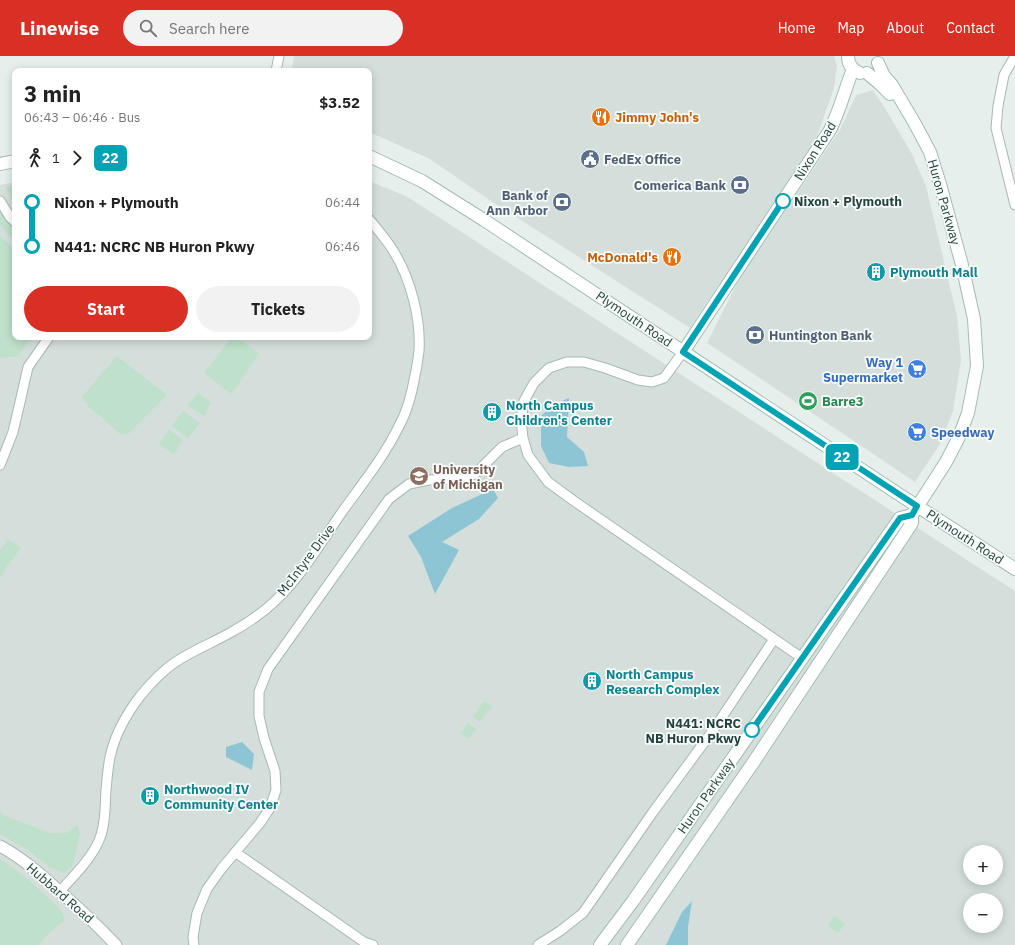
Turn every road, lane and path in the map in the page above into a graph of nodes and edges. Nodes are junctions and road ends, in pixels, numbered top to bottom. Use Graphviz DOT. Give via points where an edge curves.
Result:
graph roads {
  1 [pos="279,56"];
  2 [pos="848,56"];
  3 [pos="1015,56"];
  4 [pos="878,60"];
  5 [pos="277,68"];
  6 [pos="860,72"];
  7 [pos="910,116"];
  8 [pos="372,157"];
  9 [pos="12,162"];
  10 [pos="0,164"];
  11 [pos="0,201"];
  12 [pos="1015,205"];
  13 [pos="12,219"];
  14 [pos="372,223"];
  15 [pos="47,340"];
  16 [pos="683,352"];
  17 [pos="523,438"];
  18 [pos="0,465"];
  19 [pos="914,511"];
  20 [pos="1015,569"];
  21 [pos="774,639"];
  22 [pos="802,658"];
  23 [pos="810,678"];
  24 [pos="681,832"];
  25 [pos="698,844"];
  26 [pos="0,846"];
  27 [pos="235,852"];
  28 [pos="60,891"];
  29 [pos="116,945"];
  30 [pos="194,945"];
  31 [pos="373,945"];
  32 [pos="538,945"];
  33 [pos="600,945"];
  34 [pos="627,945"];
  1 -- 5 [label="street"];
  2 -- 6 [label="main road" via="849,64"];
  3 -- 12 [label="street" via="1004,75 996,128"];
  4 -- 6 [label="main road" via="876,68 872,71"];
  4 -- 7 [label="main road, Huron Parkway" via="884,76"];
  6 -- 7 [label="main road, Huron Parkway" via="879,83"];
  6 -- 16 [label="main road, Nixon Road" via="846,86 840,109 830,130"];
  7 -- 19 [label="main road, Huron Parkway" via="930,152 962,265 974,319 977,366 968,413 958,438 946,462"];
  8 -- 16 [label="main road, Plymouth Road" via="422,181"];
  9 -- 10 [label="main road"];
  11 -- 13 [label="street"];
  14 -- 28 [label="street, McIntyre Drive" via="395,253 408,283 419,328 419,350 413,391 402,420 382,455 302,570 282,594 253,619 163,671 138,699 117,736 110,758 101,836 92,854"];
  15 -- 18 [label="street" via="28,367 13,432"];
  16 -- 17 [label="street" via="664,378 652,382 638,380 584,362 567,362 549,368 534,383 524,401 521,420"];
  16 -- 19 [label="main road, Plymouth Road"];
  17 -- 21 [label="street" via="528,455 548,482"];
  17 -- 27 [label="street" via="502,447 475,474 462,479 429,480 409,484 389,499 268,669 259,692 259,716 275,771 276,790 270,808"];
  19 -- 20 [label="main road, Plymouth Road"];
  19 -- 22 [label="main road, Huron Parkway" via="900,518"];
  19 -- 23 [label="main road, Huron Parkway" via="912,524"];
  21 -- 22 [label="street"];
  21 -- 32 [label="street" via="714,729 583,913"];
  22 -- 23 [label="main road" via="809,668"];
  22 -- 24 [label="main road, Huron Parkway"];
  23 -- 25 [label="main road, Huron Parkway"];
  24 -- 25 [label="main road"];
  24 -- 33 [label="main road, Huron Parkway"];
  25 -- 34 [label="main road, Huron Parkway"];
  26 -- 28 [label="street, Hubbard Road" via="27,863"];
  27 -- 30 [label="street" via="207,889 197,913"];
  27 -- 31 [label="street" via="364,942"];
  28 -- 29 [label="street, Hubbard Road"];
}
